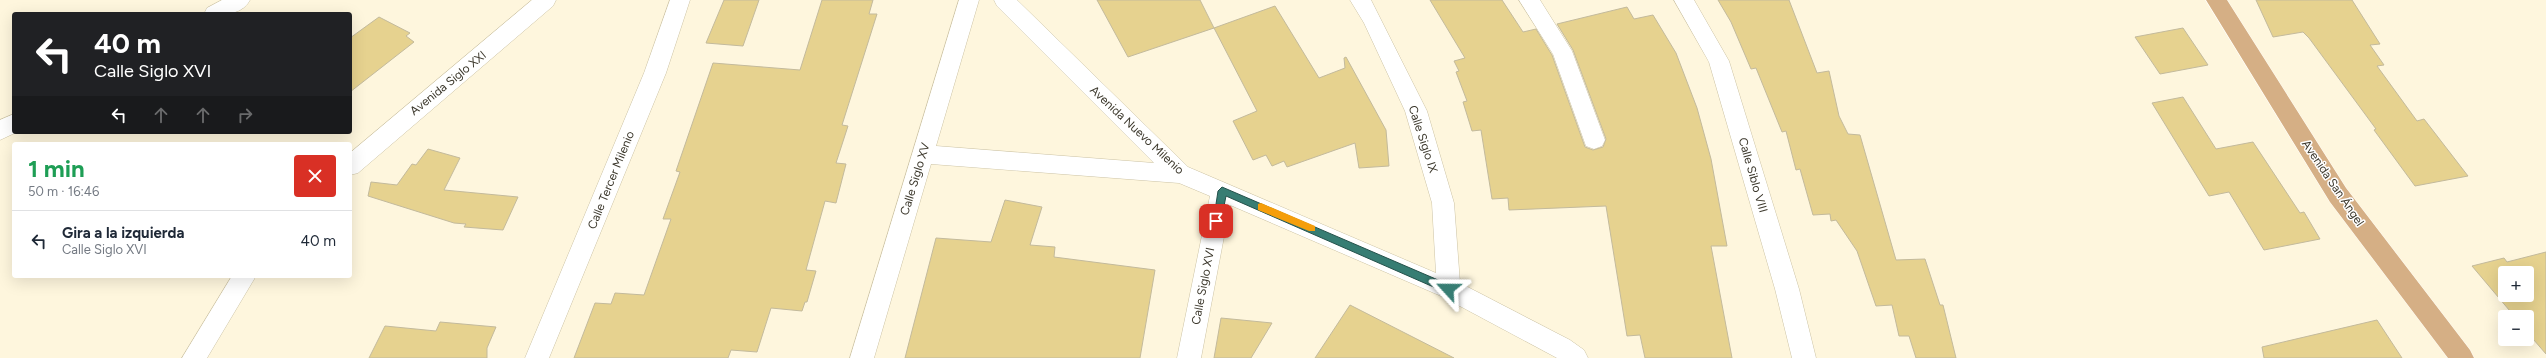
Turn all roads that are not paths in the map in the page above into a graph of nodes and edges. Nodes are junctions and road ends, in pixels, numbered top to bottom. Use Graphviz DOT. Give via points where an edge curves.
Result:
graph roads {
  1 [pos="240,0"];
  2 [pos="546,0"];
  3 [pos="680,0"];
  4 [pos="969,0"];
  5 [pos="1004,0"];
  6 [pos="1360,0"];
  7 [pos="1529,0"];
  8 [pos="1684,0"];
  9 [pos="2216,0"];
  10 [pos="218,12"];
  11 [pos="12,124"];
  12 [pos="0,131"];
  13 [pos="1594,140"];
  14 [pos="923,154"];
  15 [pos="352,164"];
  16 [pos="1180,174"];
  17 [pos="1222,191"];
  18 [pos="244,278"];
  19 [pos="1448,289"];
  20 [pos="194,358"];
  21 [pos="538,358"];
  22 [pos="862,358"];
  23 [pos="1189,358"];
  24 [pos="1576,358"];
  25 [pos="1804,358"];
  26 [pos="2462,358"];
  1 -- 10 [label="street"];
  2 -- 15 [label="street, Avenida Siglo XXI"];
  3 -- 21 [label="street, Calle Tercer Milenio" via="655,73"];
  4 -- 14 [label="street, Calle Siglo XV"];
  5 -- 16 [label="street, Avenida Nuevo Milenio"];
  6 -- 19 [label="street, Calle Siglo IX" via="1372,19 1416,111 1443,203"];
  7 -- 13 [label="street" via="1562,51"];
  8 -- 25 [label="street, Calle Siblo VIII" via="1719,61 1787,289"];
  9 -- 26 [label="main road, Avenida San Ángel" via="2338,195"];
  11 -- 12 [label="street"];
  14 -- 16 [label="street"];
  14 -- 22 [label="street, Calle Siglo XV"];
  16 -- 17 [label="street, Avenida Nuevo Milenio"];
  17 -- 19 [label="street, Avenida Nuevo Milenio"];
  17 -- 23 [label="street, Calle Siglo XVI"];
  18 -- 20 [label="street"];
  19 -- 24 [label="street, Avenida Nuevo Milenio" via="1562,348"];
}
